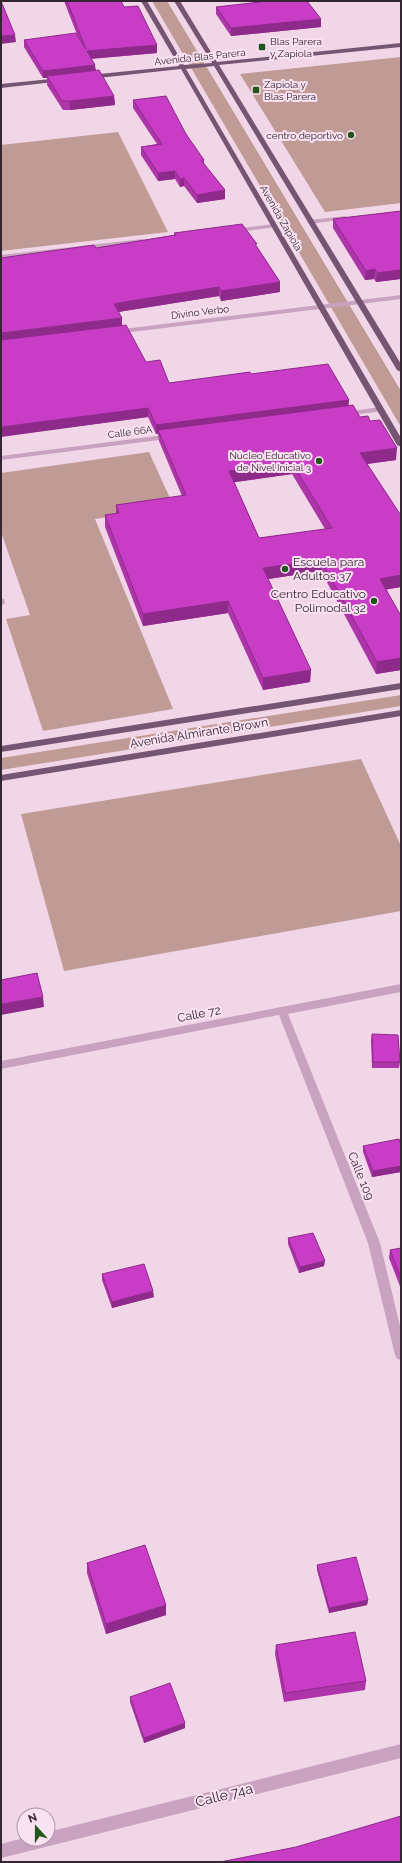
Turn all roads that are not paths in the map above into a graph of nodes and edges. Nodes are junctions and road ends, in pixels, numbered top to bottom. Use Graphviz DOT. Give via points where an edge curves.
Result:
graph roads {
  1 [pos="144,1"];
  2 [pos="177,1"];
  3 [pos="401,45"];
  4 [pos="215,64"];
  5 [pos="182,68"];
  6 [pos="82,78"];
  7 [pos="67,80"];
  8 [pos="1,86"];
  9 [pos="356,216"];
  10 [pos="310,222"];
  11 [pos="274,226"];
  12 [pos="227,231"];
  13 [pos="150,240"];
  14 [pos="1,257"];
  15 [pos="401,297"];
  16 [pos="360,302"];
  17 [pos="321,307"];
  18 [pos="111,333"];
  19 [pos="401,370"];
  20 [pos="380,409"];
  21 [pos="333,415"];
  22 [pos="177,436"];
  23 [pos="401,445"];
  24 [pos="1,458"];
  25 [pos="401,686"];
  26 [pos="401,713"];
  27 [pos="1,749"];
  28 [pos="1,778"];
  29 [pos="401,988"];
  30 [pos="282,1011"];
  31 [pos="1,1066"];
  32 [pos="401,1355"];
  33 [pos="401,1751"];
  34 [pos="56,1837"];
  35 [pos="17,1847"];
  36 [pos="1,1851"];
  1 -- 5 [label="main road, Avenida Zapiola"];
  2 -- 4 [label="main road, Avenida Zapiola"];
  3 -- 4 [label="main road, Avenida Blas Parera"];
  4 -- 5 [label="main road, Avenida Blas Parera"];
  4 -- 10 [label="main road, Avenida Zapiola"];
  5 -- 6 [label="main road, Avenida Blas Parera"];
  5 -- 11 [label="main road, Avenida Zapiola"];
  7 -- 8 [label="main road"];
  9 -- 10 [label="street"];
  10 -- 16 [label="main road, Avenida Zapiola"];
  11 -- 12 [label="street"];
  11 -- 17 [label="main road, Avenida Zapiola"];
  13 -- 14 [label="street"];
  15 -- 16 [label="street, Divino Verbo"];
  16 -- 17 [label="street, Divino Verbo"];
  16 -- 19 [label="main road, Avenida Zapiola"];
  17 -- 18 [label="street, Divino Verbo"];
  17 -- 20 [label="main road, Avenida Zapiola"];
  20 -- 21 [label="street"];
  20 -- 23 [label="main road, Avenida Zapiola"];
  22 -- 24 [label="street, Calle 66A"];
  25 -- 27 [label="main road, Avenida Almirante Brown"];
  26 -- 28 [label="main road, Avenida Almirante Brown"];
  29 -- 30 [label="street, Calle 72"];
  30 -- 31 [label="street, Calle 72"];
  30 -- 32 [label="street, Calle 109" via="374,1243"];
  33 -- 34 [label="street, Calle 74a"];
  35 -- 36 [label="street, Calle 74a"];
}
